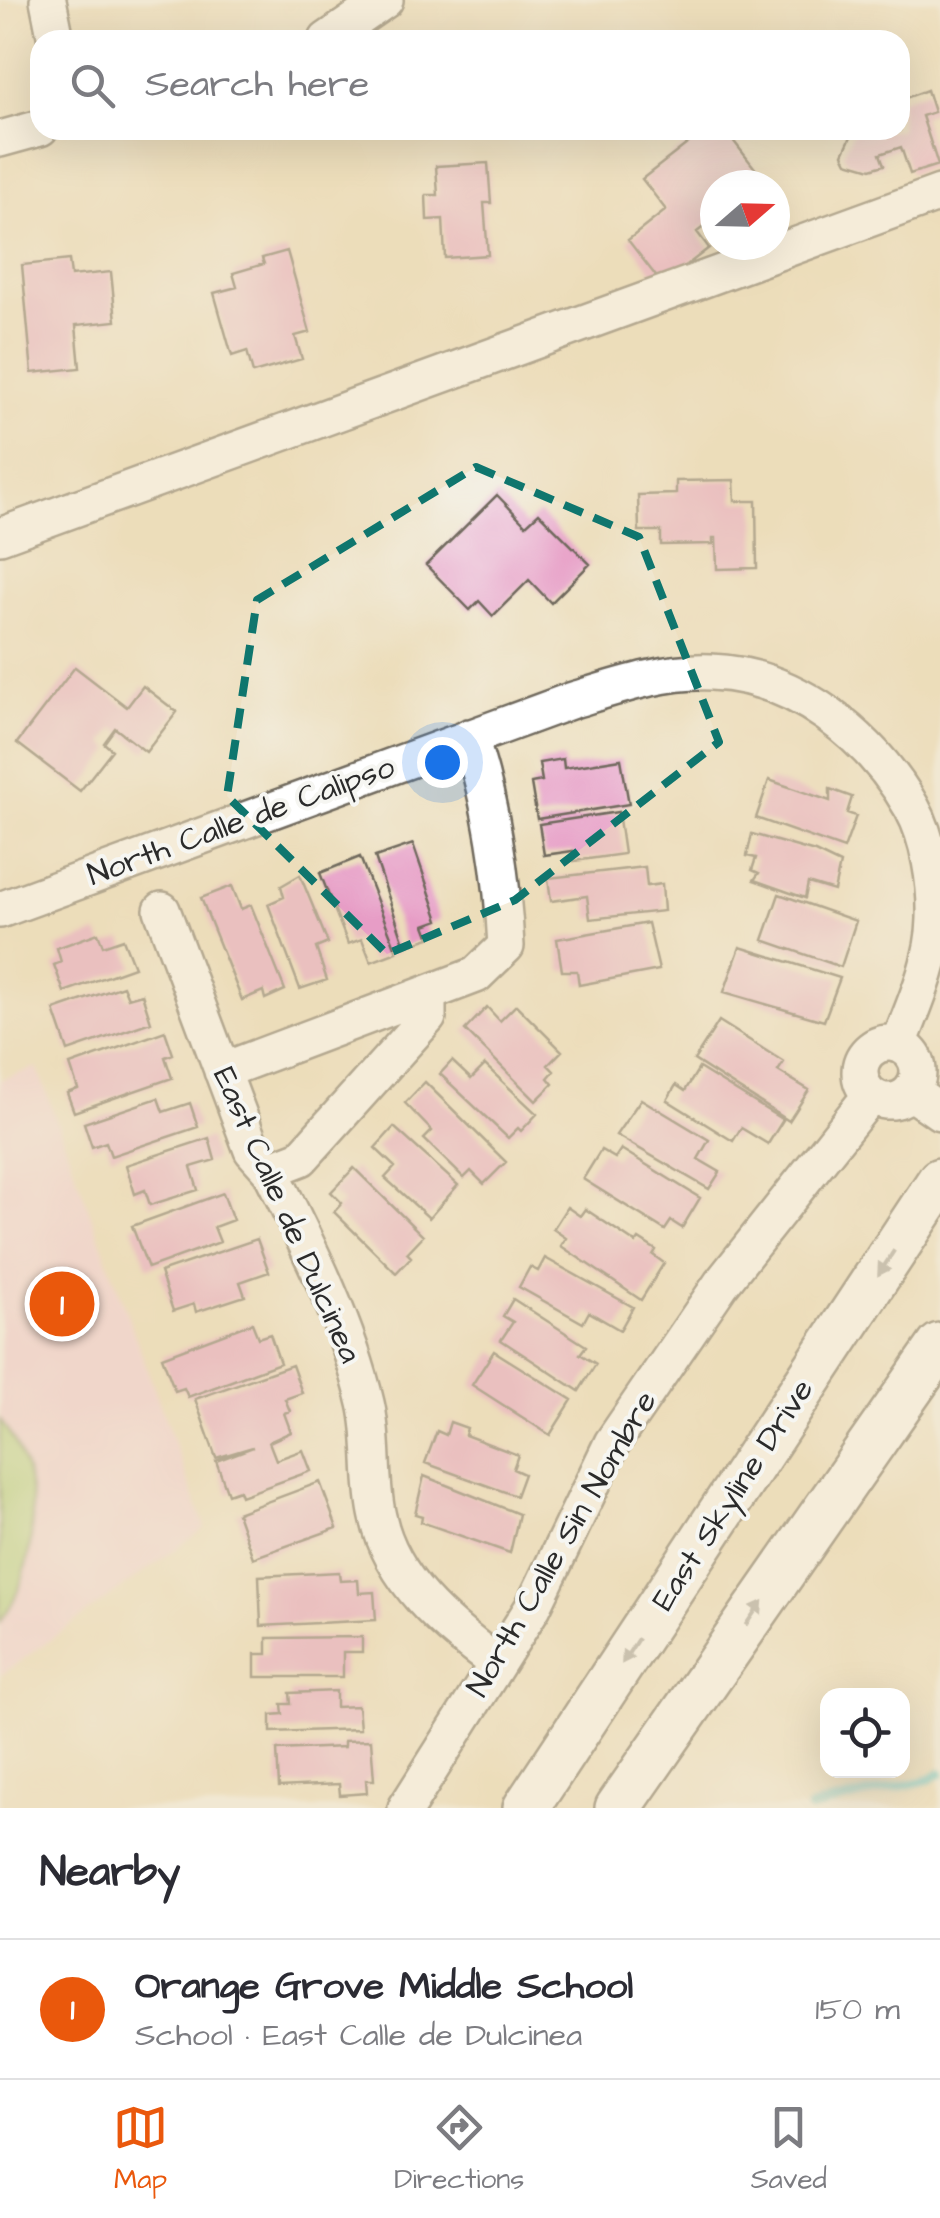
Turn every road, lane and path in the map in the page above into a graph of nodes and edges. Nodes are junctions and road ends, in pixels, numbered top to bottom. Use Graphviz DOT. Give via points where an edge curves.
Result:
graph roads {
  1 [pos="48,0"];
  2 [pos="385,0"];
  3 [pos="54,30"];
  4 [pos="342,30"];
  5 [pos="30,131"];
  6 [pos="0,140"];
  7 [pos="940,193"];
  8 [pos="0,536"];
  9 [pos="469,737"];
  10 [pos="934,852"];
  11 [pos="0,910"];
  12 [pos="162,910"];
  13 [pos="428,994"];
  14 [pos="900,1044"];
  15 [pos="222,1070"];
  16 [pos="871,1095"];
  17 [pos="926,1102"];
  18 [pos="270,1170"];
  19 [pos="940,1182"];
  20 [pos="940,1346"];
  21 [pos="496,1662"];
  22 [pos="406,1808"];
  23 [pos="526,1808"];
  24 [pos="618,1808"];
  1 -- 3 [label="street"];
  2 -- 4 [label="street"];
  5 -- 6 [label="street"];
  7 -- 8 [label="street"];
  9 -- 10 [label="street, North Calle de Calipso" via="655,676 710,672 758,678 814,704 878,760"];
  9 -- 11 [label="street, North Calle de Calipso"];
  9 -- 13 [label="street" via="480,766 506,946 476,975"];
  10 -- 14 [label="street" via="935,920 927,966"];
  12 -- 15 [label="street, East Calle de Dulcinea"];
  13 -- 15 [label="street"];
  13 -- 18 [label="street" via="428,1017 301,1158"];
  14 -- 16 [label="street" via="881,1043 861,1061 860,1080"];
  14 -- 17 [label="street" via="914,1056 916,1084"];
  15 -- 18 [label="street, East Calle de Dulcinea" via="252,1150"];
  16 -- 17 [label="street"];
  16 -- 21 [label="street, North Calle Sin Nombre" via="721,1284 612,1443 533,1607"];
  18 -- 21 [label="street, East Calle de Dulcinea" via="347,1338 367,1406 378,1518 395,1560 419,1597"];
  19 -- 23 [label="main road, East Skyline Drive, one-way"];
  24 -- 20 [label="main road, one-way"];
  21 -- 22 [label="street, North Calle Sin Nombre"];
}
